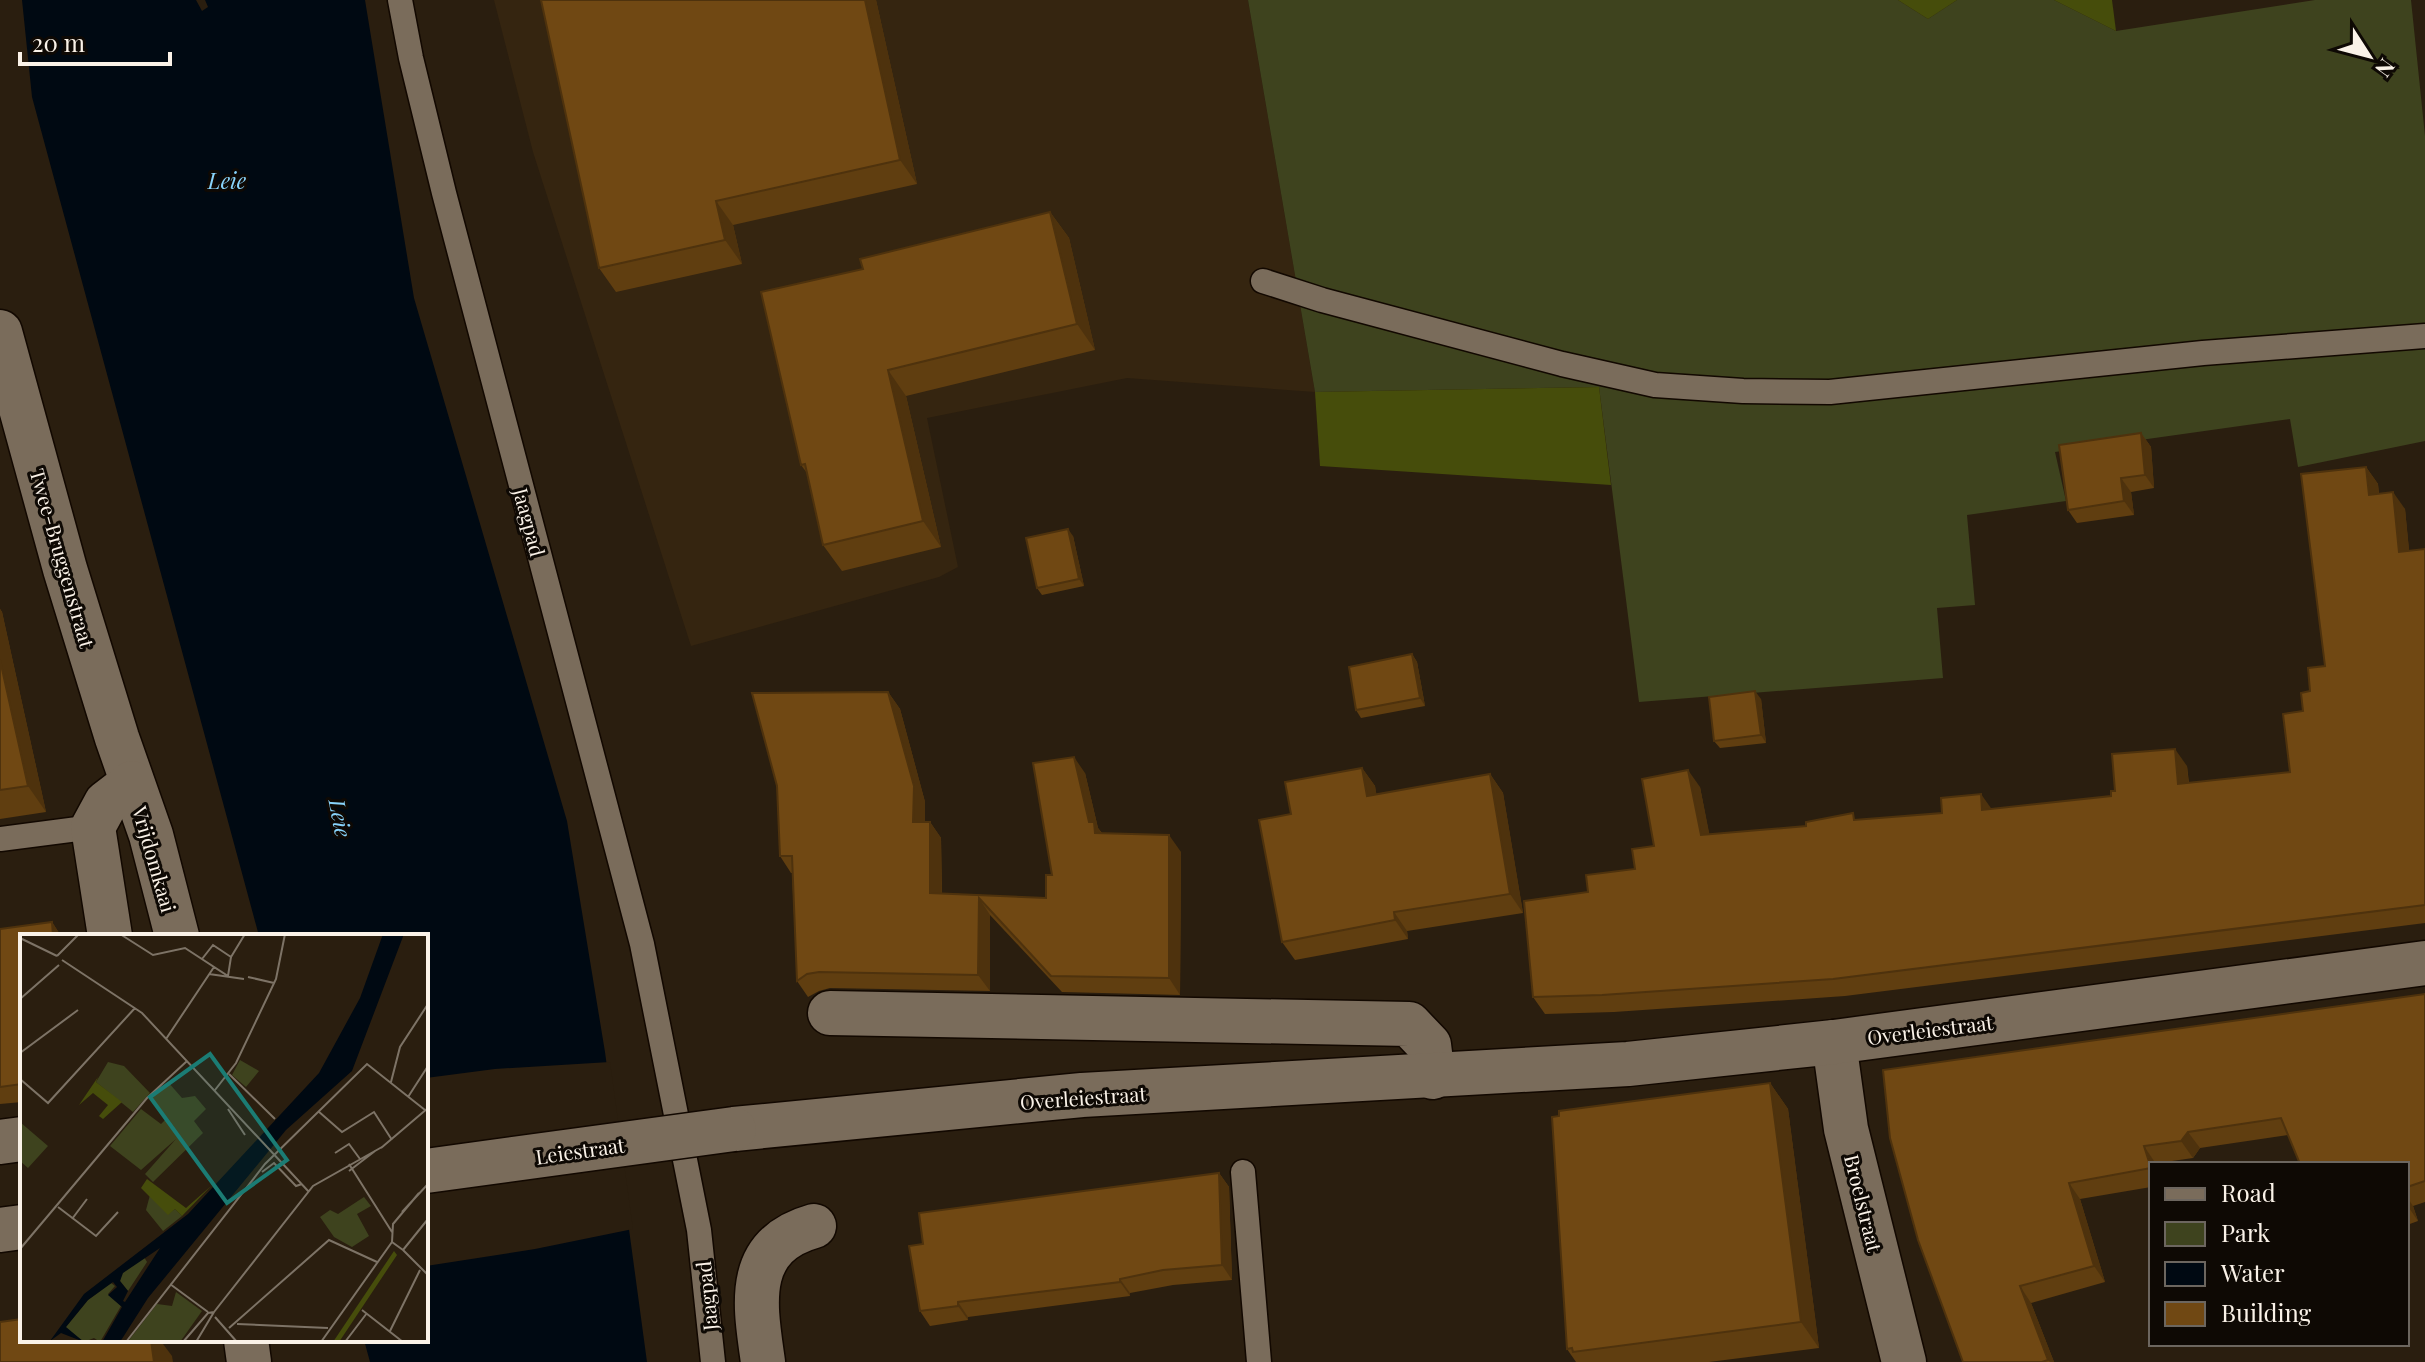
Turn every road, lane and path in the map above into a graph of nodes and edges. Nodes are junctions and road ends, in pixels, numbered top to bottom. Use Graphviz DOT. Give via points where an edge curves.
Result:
graph roads {
  1 [pos="400,0"];
  2 [pos="1263,281"];
  3 [pos="0,332"];
  4 [pos="2425,336"];
  5 [pos="132,783"];
  6 [pos="93,827"];
  7 [pos="0,839"];
  8 [pos="110,934"];
  9 [pos="176,934"];
  10 [pos="2425,963"];
  11 [pos="830,1013"];
  12 [pos="1834,1042"];
  13 [pos="1433,1077"];
  14 [pos="734,1129"];
  15 [pos="20,1139"];
  16 [pos="0,1142"];
  17 [pos="428,1171"];
  18 [pos="1243,1172"];
  19 [pos="814,1226"];
  20 [pos="20,1227"];
  21 [pos="0,1230"];
  22 [pos="246,1342"];
  23 [pos="249,1362"];
  24 [pos="713,1362"];
  25 [pos="763,1362"];
  26 [pos="1259,1362"];
  27 [pos="1904,1362"];
  1 -- 24 [label="lane, Jaagpad" via="440,178 642,944 699,1230"];
  2 -- 4 [label="lane" via="1577,368 1655,385 1743,391 1830,392"];
  3 -- 5 [label="main road, Twee-Bruggenstraat" via="65,569"];
  5 -- 6 [label="main road" via="106,803"];
  5 -- 9 [label="main road, Vrijdomkaai"];
  6 -- 7 [label="lane"];
  6 -- 8 [label="main road"];
  10 -- 12 [label="main road, Overleiestraat"];
  11 -- 13 [label="main road" via="1409,1024 1429,1045"];
  12 -- 13 [label="main road, Overleiestraat" via="1628,1064"];
  12 -- 27 [label="main road, Broelstraat" via="1846,1129"];
  13 -- 14 [label="main road, Overleiestraat" via="1082,1095"];
  14 -- 17 [label="main road, Leiestraat, bridge"];
  15 -- 16 [label="main road"];
  18 -- 26 [label="lane"];
  19 -- 25 [label="main road" via="775,1247 760,1273 756,1303"];
  20 -- 21 [label="main road"];
  22 -- 23 [label="main road"];
}
